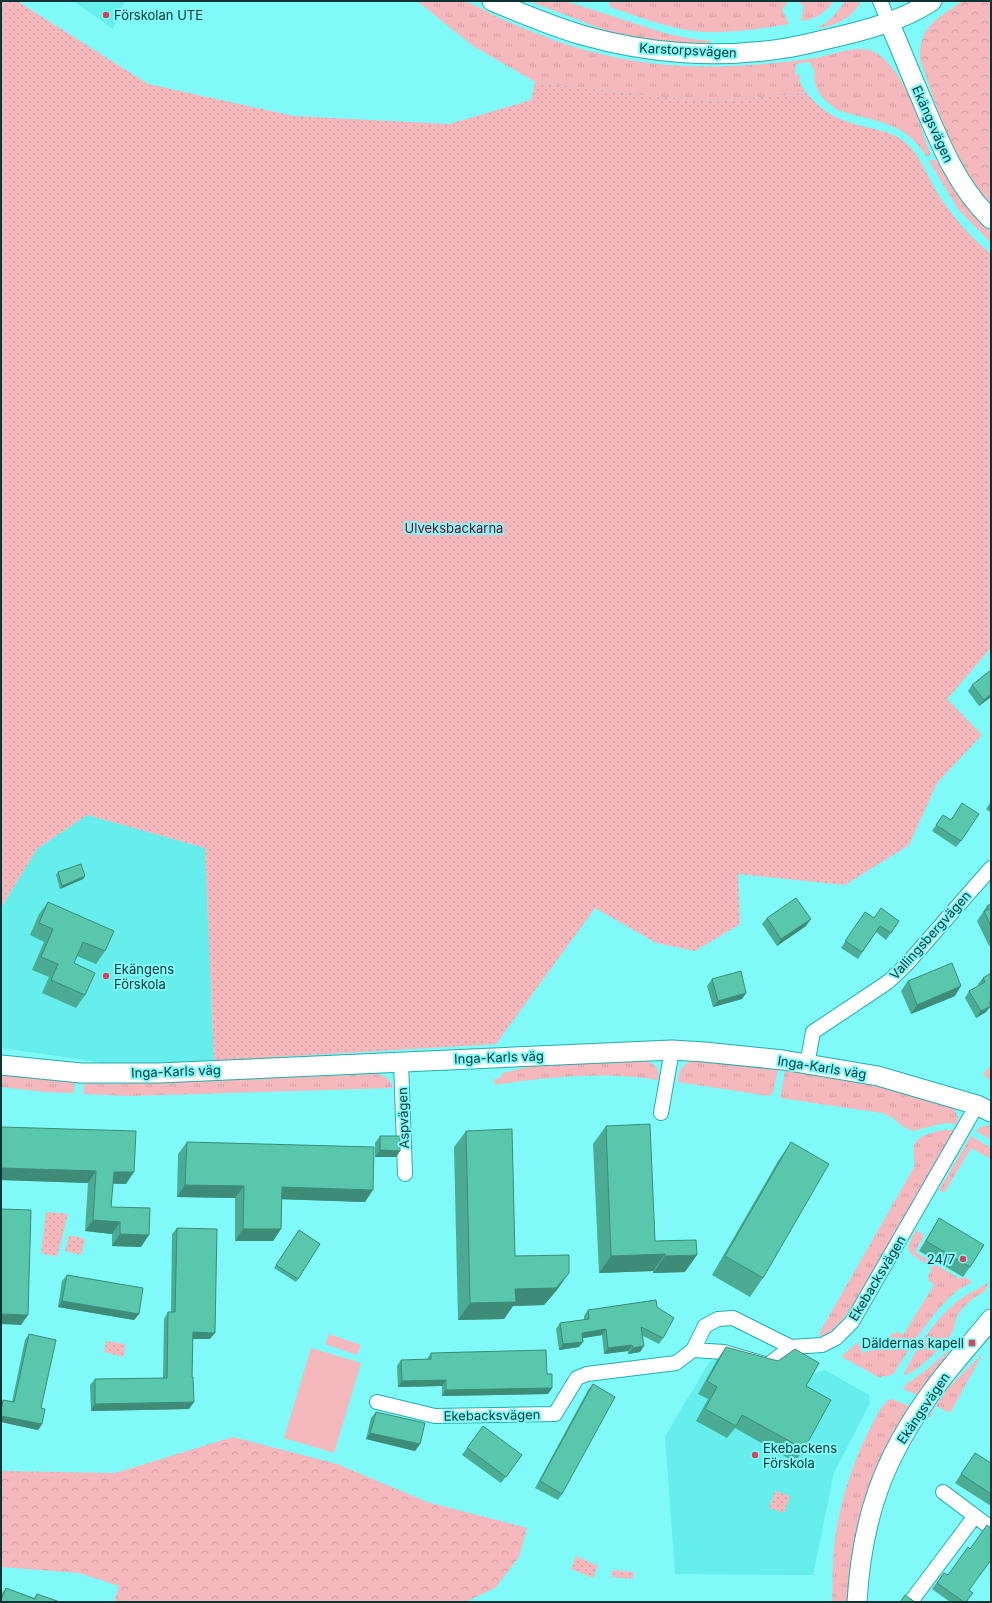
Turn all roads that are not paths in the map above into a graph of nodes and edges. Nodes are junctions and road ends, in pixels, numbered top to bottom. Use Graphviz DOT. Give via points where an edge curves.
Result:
graph roads {
  1 [pos="492,1"];
  2 [pos="880,1"];
  3 [pos="932,1"];
  4 [pos="889,22"];
  5 [pos="991,219"];
  6 [pos="991,868"];
  7 [pos="672,1050"];
  8 [pos="402,1062"];
  9 [pos="807,1064"];
  10 [pos="1,1066"];
  11 [pos="984,1108"];
  12 [pos="662,1113"];
  13 [pos="405,1174"];
  14 [pos="991,1319"];
  15 [pos="791,1346"];
  16 [pos="693,1350"];
  17 [pos="378,1402"];
  18 [pos="943,1492"];
  19 [pos="975,1516"];
  20 [pos="991,1528"];
  21 [pos="857,1602"];
  22 [pos="914,1602"];
  1 -- 4 [label="street, Karstorpsvägen" via="582,35 634,48 703,54 787,48 854,34"];
  2 -- 4 [label="street"];
  3 -- 4 [label="street, Karstorpsvägen"];
  4 -- 5 [label="street, Ekängsvägen" via="951,165 971,197"];
  6 -- 9 [label="street, Vallingsbergvägen" via="893,978 813,1032"];
  7 -- 8 [label="street, Inga-Karls väg"];
  7 -- 9 [label="street, Inga-Karls väg"];
  7 -- 12 [label="street"];
  8 -- 10 [label="street, Inga-Karls väg" via="151,1073 81,1073"];
  8 -- 13 [label="street, Aspvägen"];
  9 -- 11 [label="street, Inga-Karls väg" via="878,1076"];
  11 -- 15 [label="street, Ekebacksvägen" via="852,1322 836,1338 822,1345"];
  14 -- 21 [label="street, Ekängsvägen" via="933,1389 905,1430 887,1465 864,1537"];
  15 -- 16 [label="street" via="768,1365 724,1352"];
  15 -- 16 [label="street, Ekebacksvägen" via="733,1318 718,1319 705,1326"];
  16 -- 17 [label="street, Ekebacksvägen" via="676,1363 587,1374 577,1378 555,1414 435,1416"];
  18 -- 19 [label="street"];
  19 -- 20 [label="street"];
  19 -- 22 [label="street" via="912,1600"];
}
